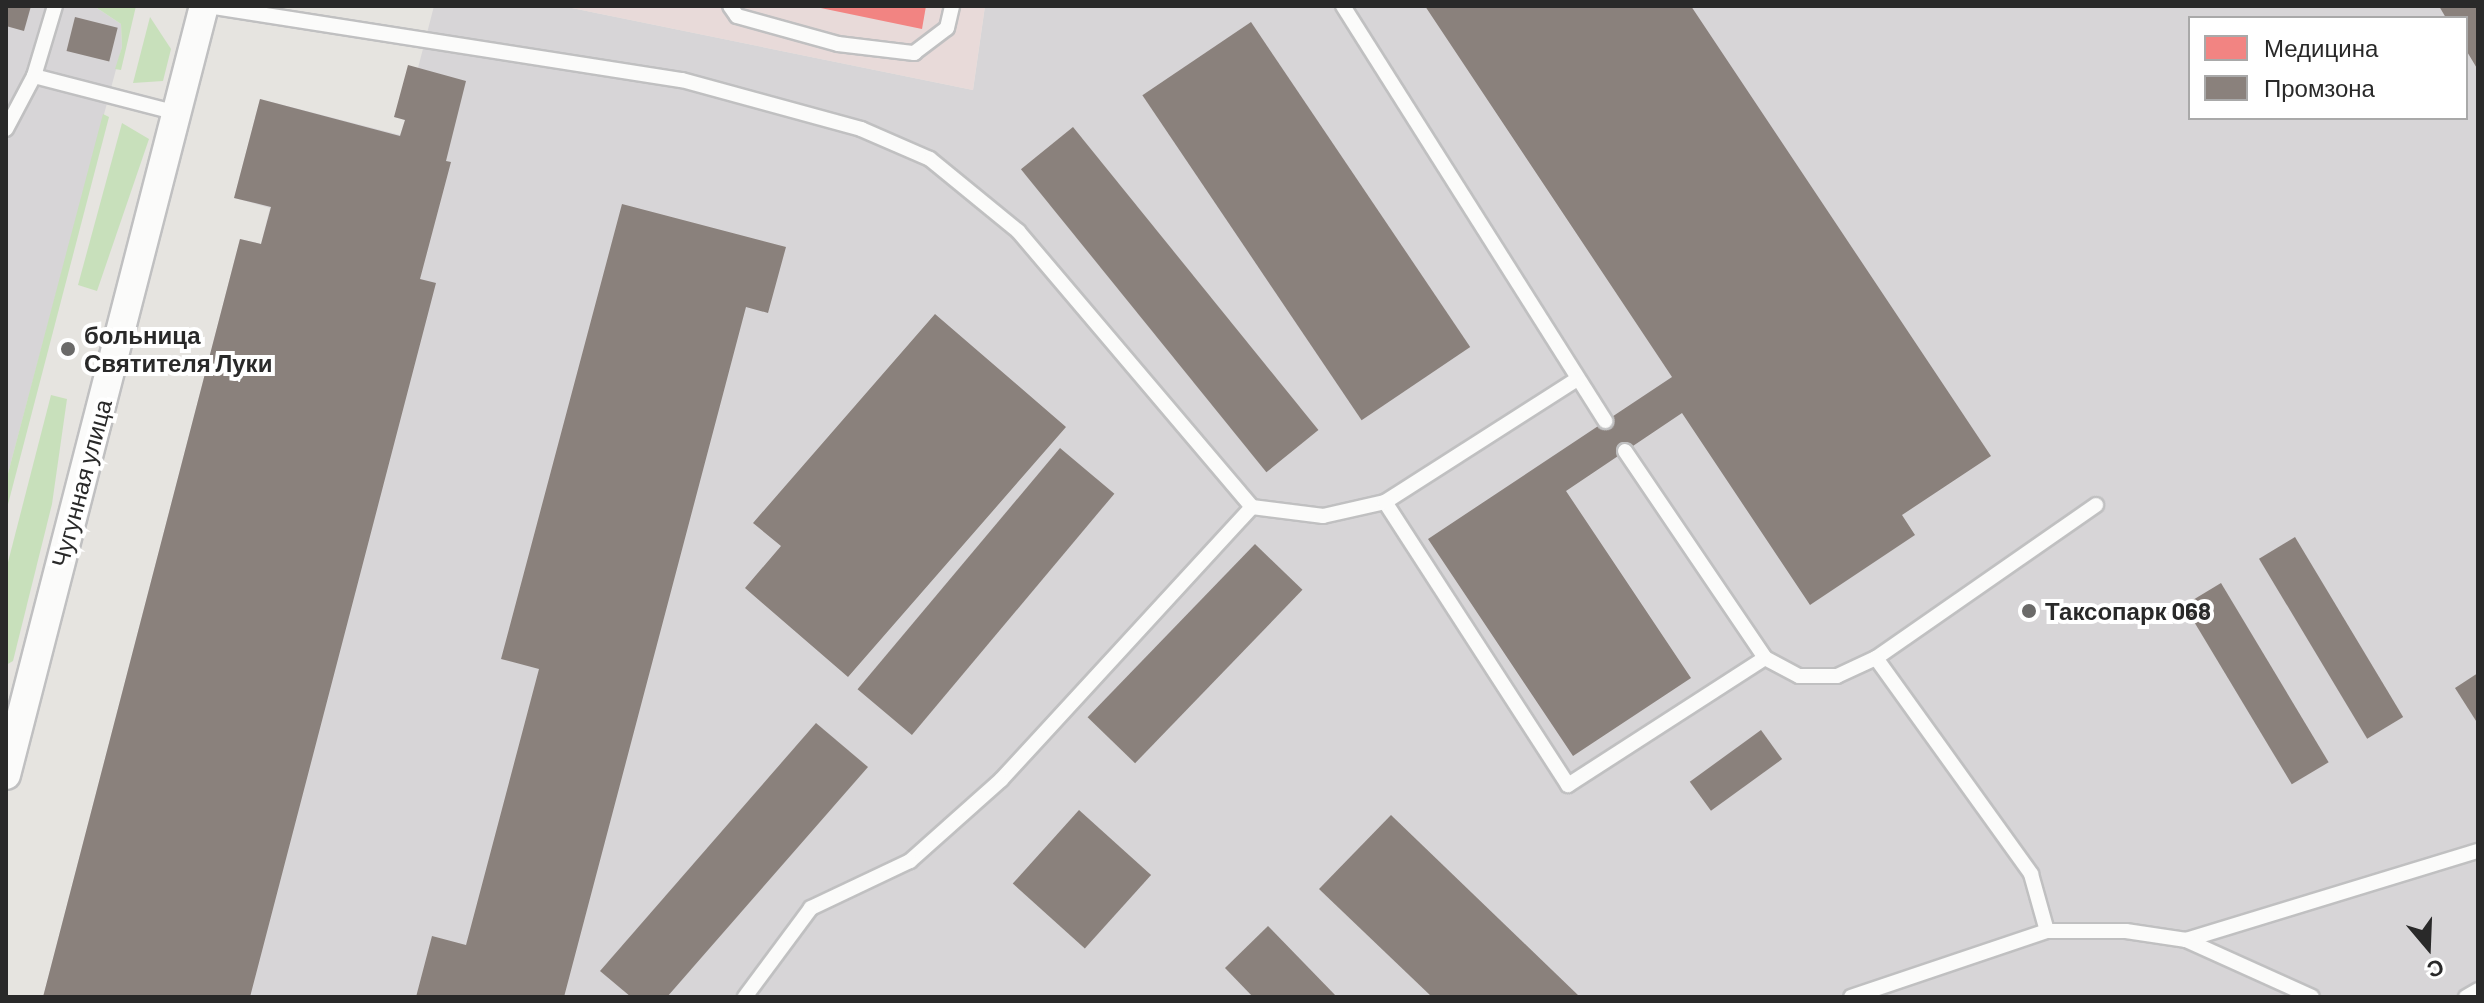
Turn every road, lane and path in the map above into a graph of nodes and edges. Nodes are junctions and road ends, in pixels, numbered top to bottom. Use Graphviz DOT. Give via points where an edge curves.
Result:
graph roads {
  1 [pos="55,6"];
  2 [pos="206,6"];
  3 [pos="730,6"];
  4 [pos="952,6"];
  5 [pos="1343,6"];
  6 [pos="34,76"];
  7 [pos="177,113"];
  8 [pos="6,129"];
  9 [pos="1577,379"];
  10 [pos="1605,421"];
  11 [pos="1625,451"];
  12 [pos="1385,502"];
  13 [pos="2096,505"];
  14 [pos="1252,507"];
  15 [pos="1765,658"];
  16 [pos="1876,658"];
  17 [pos="6,775"];
  18 [pos="2478,851"];
  19 [pos="2047,931"];
  20 [pos="2186,940"];
  21 [pos="2478,990"];
  22 [pos="745,997"];
  23 [pos="1851,997"];
  24 [pos="2312,997"];
  25 [pos="2466,997"];
  1 -- 6 [label="lane"];
  2 -- 7 [label="street, Чугунная улица"];
  2 -- 14 [label="lane" via="682,80 861,129 930,159 1018,231"];
  3 -- 4 [label="lane" via="737,16 838,44 914,53 947,28"];
  5 -- 9 [label="lane"];
  6 -- 7 [label="lane"];
  6 -- 8 [label="lane"];
  7 -- 17 [label="street, Чугунная улица"];
  9 -- 10 [label="lane"];
  9 -- 12 [label="lane"];
  11 -- 15 [label="lane"];
  12 -- 14 [label="lane" via="1323,516"];
  12 -- 15 [label="lane" via="1568,785"];
  13 -- 16 [label="lane"];
  14 -- 22 [label="lane" via="1001,780 910,861 811,908"];
  15 -- 16 [label="lane" via="1799,676 1837,676"];
  16 -- 19 [label="lane" via="2031,874"];
  18 -- 20 [label="lane"];
  19 -- 20 [label="lane" via="2126,931"];
  19 -- 23 [label="lane"];
  20 -- 24 [label="lane"];
  21 -- 25 [label="lane"];
}
